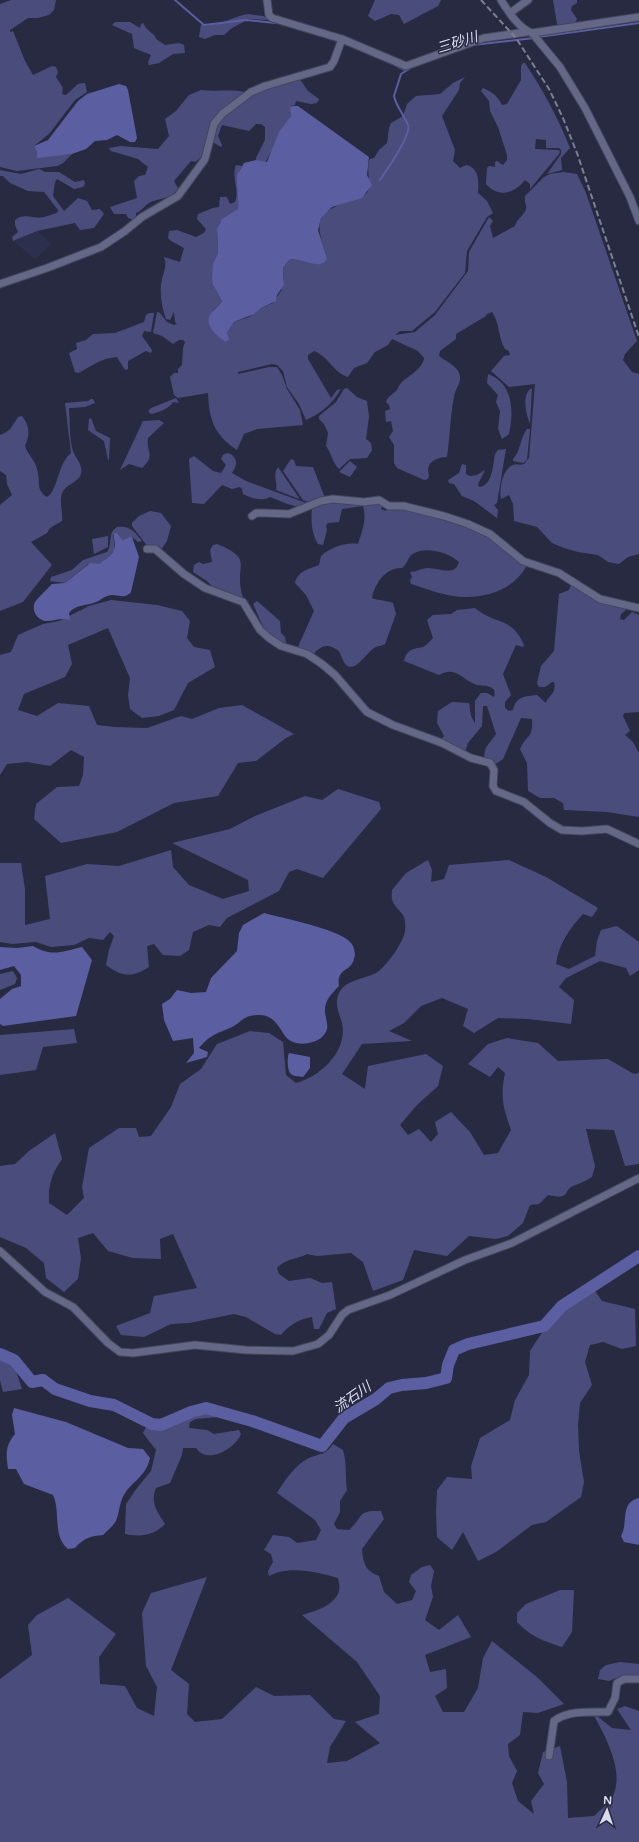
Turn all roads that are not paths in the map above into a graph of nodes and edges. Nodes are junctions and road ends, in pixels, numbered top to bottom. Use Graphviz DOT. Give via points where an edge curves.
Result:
graph roads {
  1 [pos="266,0"];
  2 [pos="501,0"];
  3 [pos="528,0"];
  4 [pos="510,13"];
  5 [pos="639,16"];
  6 [pos="532,35"];
  7 [pos="341,41"];
  8 [pos="639,221"];
  9 [pos="0,284"];
  10 [pos="252,516"];
  11 [pos="148,549"];
  12 [pos="639,608"];
  13 [pos="639,844"];
  14 [pos="639,1178"];
  15 [pos="0,1251"];
  16 [pos="639,1679"];
  17 [pos="549,1756"];
  1 -- 7 [label="street" via="272,18"];
  2 -- 4 [label="street"];
  3 -- 4 [label="street"];
  4 -- 6 [label="street"];
  5 -- 6 [label="street"];
  6 -- 7 [label="street" via="484,38 406,66"];
  6 -- 8 [label="street" via="560,67 585,108 630,197"];
  7 -- 9 [label="street" via="330,67 258,89 222,114 214,124 205,159 178,196 142,217 101,247"];
  10 -- 12 [label="street" via="256,513 289,514 333,499 364,502 379,500 389,506 404,506 468,524 494,538 523,561 559,573 600,599"];
  11 -- 13 [label="street" via="155,549 205,588 240,599 260,630 281,646 307,654 322,664 367,712 471,758 490,763 494,770 492,786 524,802 550,823 562,830 607,829"];
  14 -- 15 [label="street" via="512,1243 465,1260 390,1295 348,1310 329,1335 318,1344 297,1351 251,1351 195,1345 133,1353 120,1352 73,1307 45,1292"];
  16 -- 17 [label="street" via="624,1679 617,1682 615,1698 608,1712 579,1713 554,1721"];
}
